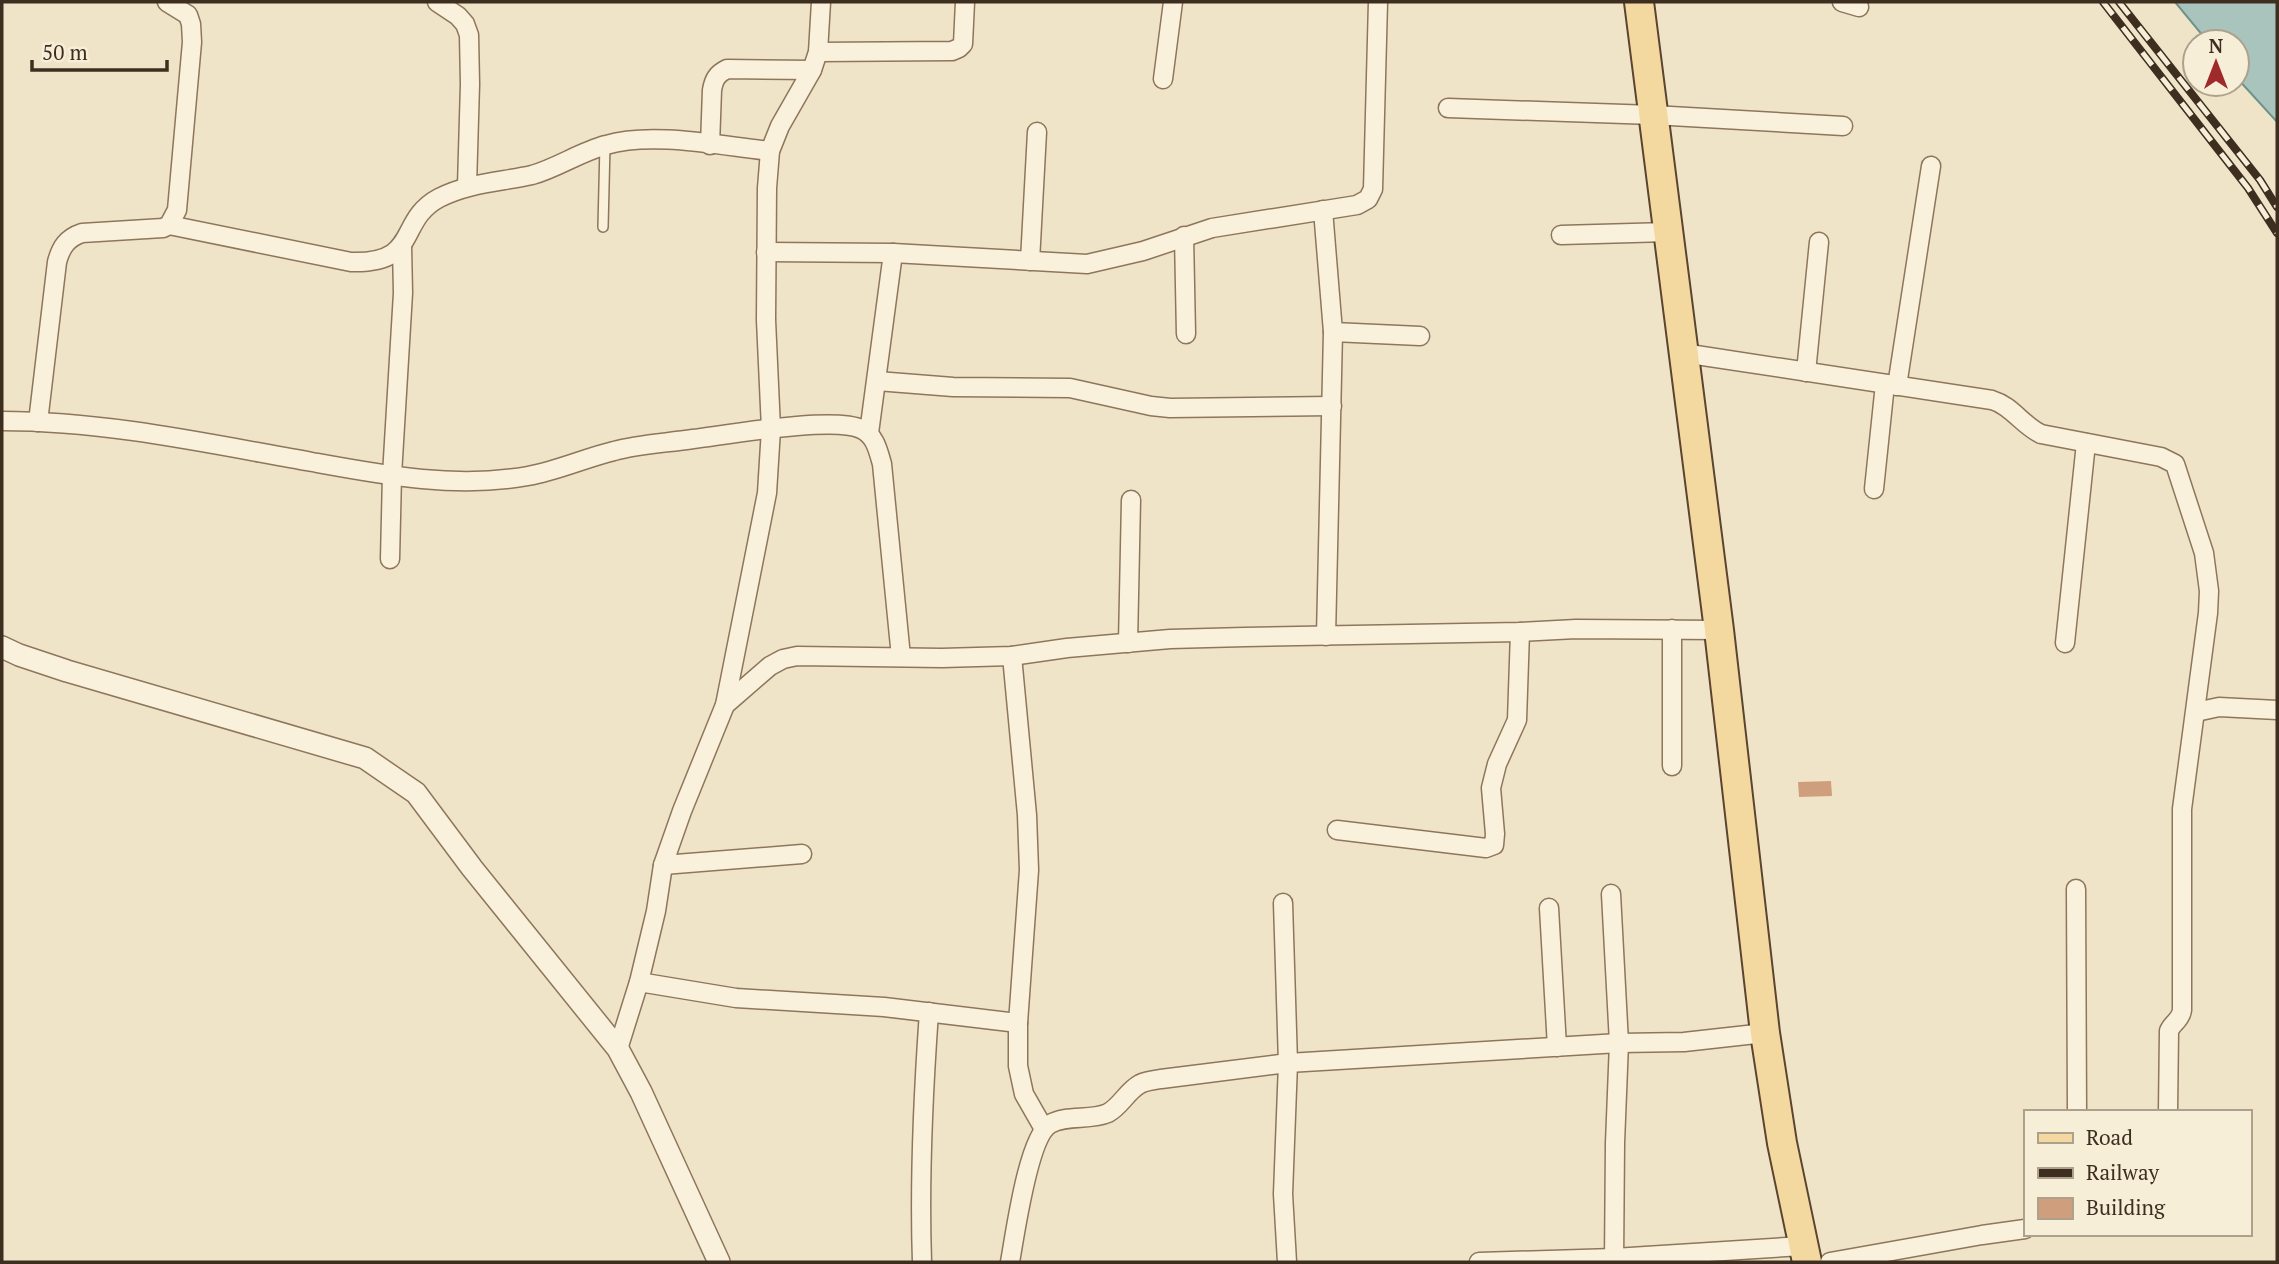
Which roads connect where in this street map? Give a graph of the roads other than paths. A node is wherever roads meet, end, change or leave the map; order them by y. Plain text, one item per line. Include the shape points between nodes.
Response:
1 (167, 2) edge
2 (437, 2) edge
3 (821, 2) edge
4 (965, 2) edge
5 (1173, 2) edge
6 (1378, 2) edge
7 (1639, 2) edge
8 (818, 52) junction
9 (811, 70) junction
10 (1163, 79) dead end
11 (1448, 108) dead end
12 (1653, 115) junction
13 (1843, 126) dead end
14 (1037, 132) dead end
15 (605, 145) junction
16 (710, 145) junction
17 (770, 151) junction
18 (1931, 166) dead end
19 (467, 186) junction
20 (1323, 210) junction
21 (169, 225) junction
22 (603, 227) dead end
23 (1668, 232) junction
24 (1561, 235) dead end
25 (1184, 236) junction
26 (1819, 242) dead end
27 (402, 246) junction
28 (766, 252) junction
29 (893, 253) junction
30 (1030, 261) junction
31 (1333, 331) junction
32 (1186, 334) dead end
33 (1420, 336) dead end
34 (1683, 353) junction
35 (1806, 372) junction
36 (877, 381) junction
37 (1891, 385) junction
38 (1332, 406) junction
39 (2, 421) edge
40 (38, 422) junction
41 (771, 429) junction
42 (869, 433) junction
43 (2086, 443) junction
44 (392, 475) junction
45 (1874, 489) dead end
46 (1131, 500) dead end
47 (390, 559) dead end
48 (1672, 629) junction
49 (1719, 630) junction
50 (1520, 632) junction
51 (1326, 636) junction
52 (1128, 643) junction
53 (2065, 643) dead end
54 (2, 647) edge
55 (1012, 656) junction
56 (901, 657) junction
57 (725, 705) junction
58 (2277, 710) edge
59 (2196, 712) junction
60 (1672, 766) dead end
61 (1337, 830) dead end
62 (802, 853) dead end
63 (663, 864) junction
64 (2076, 889) dead end
65 (1611, 894) dead end
66 (1283, 903) dead end
67 (1549, 908) dead end
68 (639, 982) junction
69 (929, 1012) junction
70 (1018, 1023) junction
71 (1765, 1033) junction
72 (1619, 1043) junction
73 (1557, 1047) junction
74 (618, 1049) junction
75 (1288, 1063) junction
76 (2077, 1110) edge
77 (2168, 1110) edge
78 (1044, 1129) junction
79 (2024, 1229) edge
80 (1805, 1254) edge
81 (1614, 1260) edge
82 (719, 1262) edge
83 (922, 1262) edge
84 (1010, 1262) edge
85 (1287, 1262) edge
86 (1479, 1262) edge
87 (1830, 1262) edge

1 - 21 street via 188,15 192,43 177,210
2 - 19 street via 458,16 468,35
3 - 8 street
4 - 8 street via 963,44 952,51
5 - 10 street
6 - 20 street via 1373,189 1368,199 1357,205
7 - 12 main road
8 - 9 street
9 - 16 street via 720,72 713,82
9 - 17 street
11 - 12 street
12 - 13 street
12 - 23 main road
14 - 30 street
15 - 16 street via 648,140
15 - 19 street via 537,173
15 - 22 lane
16 - 17 street
17 - 28 street
18 - 37 street
19 - 27 street via 425,208
20 - 25 street
20 - 31 street
21 - 27 street via 351,262 383,260
21 - 40 street via 82,233 64,245 57,262
23 - 24 street
23 - 34 main road
25 - 30 street via 1087,264
25 - 32 street
26 - 35 street
27 - 44 street via 402,343
28 - 29 street
28 - 41 street
29 - 30 street
29 - 36 street
31 - 33 street
31 - 38 street
34 - 35 street
34 - 49 main road
35 - 37 street
36 - 38 street via 1070,388 1151,407
36 - 42 street
37 - 43 street via 1992,400 2009,407 2035,431
37 - 45 street
38 - 51 street
39 - 40 street
40 - 44 street via 158,435
41 - 42 street via 841,424
41 - 44 street via 616,450 500,481
41 - 57 street via 767,493
42 - 56 street via 882,464
43 - 53 street
43 - 59 street via 2161,457 2175,464 2180,474 2204,553 2209,591
44 - 47 street
46 - 52 street
48 - 49 street
48 - 50 street
48 - 60 street
49 - 71 main road
50 - 51 street
50 - 61 street via 1517,720 1491,788 1494,845 1486,848
51 - 52 street
52 - 55 street
54 - 74 street via 66,671 365,758 392,775 416,793
55 - 56 street
55 - 70 street via 1029,870
56 - 57 street via 783,659 752,679
57 - 63 street
58 - 59 street via 2219,707
59 - 77 street via 2182,809 2182,1010 2169,1031
62 - 63 street
63 - 68 street
64 - 76 street
65 - 72 street
66 - 75 street
67 - 73 street
68 - 69 street via 748,999
68 - 74 street
69 - 70 street
69 - 83 street via 921,1143
70 - 78 street via 1020,1083
71 - 72 street
71 - 80 main road
72 - 73 street
72 - 81 street
73 - 75 street
74 - 82 street
75 - 78 street via 1141,1083 1105,1114 1052,1122
75 - 85 street via 1283,1194
78 - 84 street via 1027,1175
79 - 87 street
80 - 81 street
81 - 86 street

